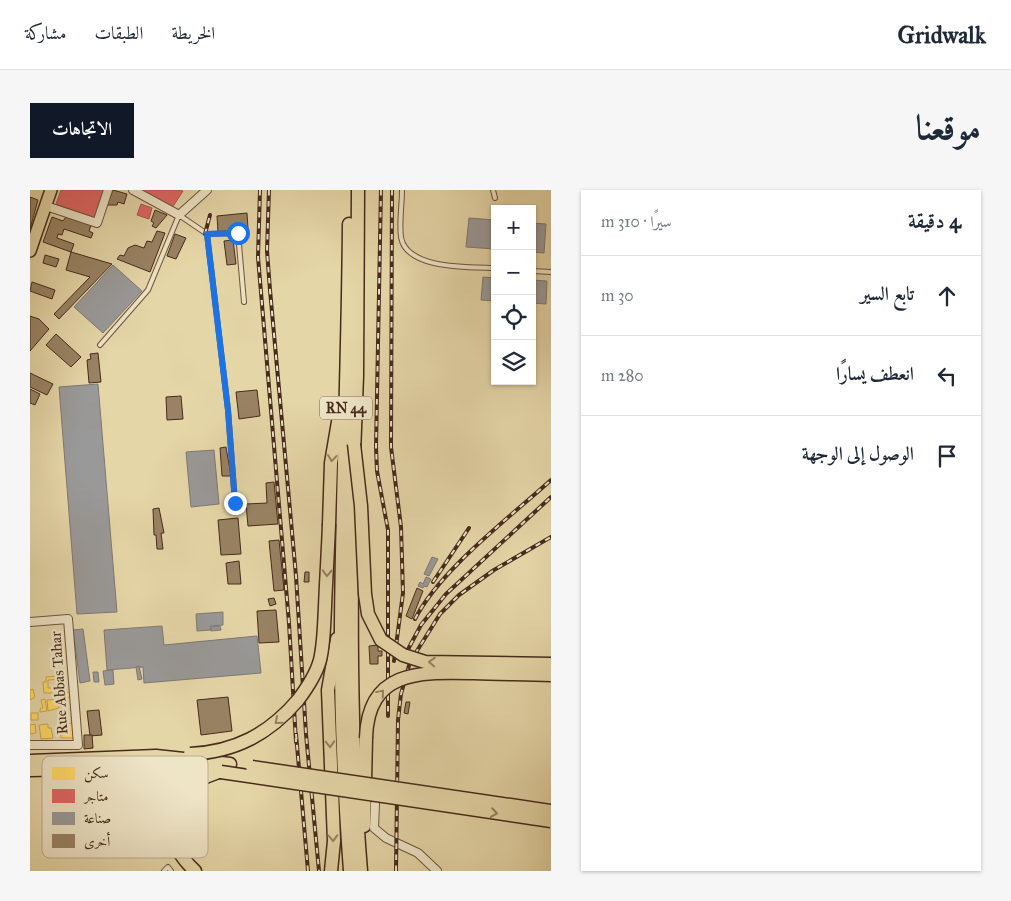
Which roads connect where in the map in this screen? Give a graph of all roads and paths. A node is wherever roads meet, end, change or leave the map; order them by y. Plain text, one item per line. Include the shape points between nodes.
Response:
1 (51, 190) edge
2 (108, 190) edge
3 (133, 190) edge
4 (207, 190) edge
5 (349, 190) edge
6 (358, 190) edge
7 (402, 190) edge
8 (494, 190) edge
9 (495, 198) dead end
10 (46, 206) junction
11 (179, 215) junction
12 (207, 234) junction
13 (30, 251) edge
14 (491, 268) edge
15 (536, 271) edge
16 (551, 272) edge
17 (244, 302) dead end
18 (100, 345) dead end
19 (348, 376) junction
20 (354, 444) junction
21 (235, 503) dead end
22 (30, 622) edge
23 (340, 627) junction
24 (551, 664) edge
25 (551, 675) edge
26 (30, 745) edge
27 (203, 756) edge
28 (208, 764) edge
29 (208, 768) edge
30 (221, 772) junction
31 (208, 777) edge
32 (360, 805) junction
33 (551, 811) edge
34 (551, 821) edge
35 (181, 858) edge
36 (164, 871) edge
37 (171, 871) edge
38 (195, 871) edge
39 (331, 871) edge
40 (350, 871) edge
41 (361, 871) edge
42 (437, 871) edge

1 - 10 main road
2 - 10 street via 97,223
3 - 11 street
4 - 11 street
5 - 19 highway, RN 44
6 - 20 highway
7 - 14 lane via 401,238 409,249 426,261 440,265
8 - 9 lane
10 - 13 main road
11 - 12 lane
11 - 18 lane via 148,290
12 - 17 lane via 238,233
12 - 21 lane via 228,410
15 - 16 lane
19 - 23 highway, RN 44
19 -> 27 highway, bridge via 331,463 320,660 308,688 280,719 246,742
24 -> 20 highway, bridge via 425,662 403,655 381,640 368,614 364,594 361,506
20 - 32 highway via 350,629
22 - 26 street, Rue Abbas Tahar via 68,619 78,745
23 - 32 highway
23 -> 39 highway via 328,690 334,860
32 -> 25 highway, bridge via 366,723 373,704 386,687 404,677 429,672
28 - 33 highway, bridge
29 - 30 highway
30 - 31 highway
30 -> 34 highway, bridge
32 - 40 highway
32 - 41 highway
32 - 42 street via 374,828 386,838 418,854
35 - 38 highway
36 - 37 lane via 168,868

